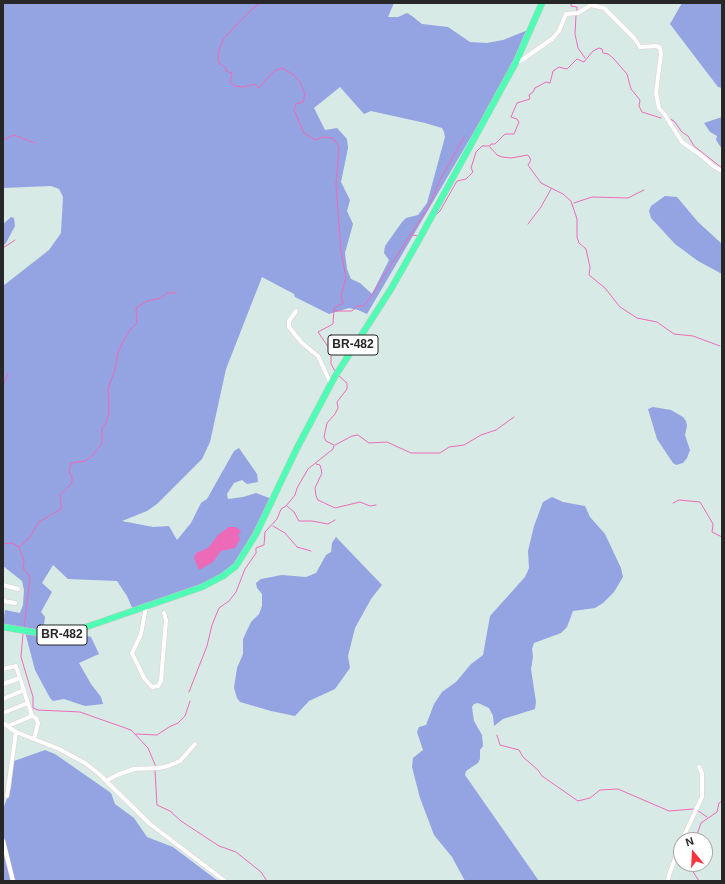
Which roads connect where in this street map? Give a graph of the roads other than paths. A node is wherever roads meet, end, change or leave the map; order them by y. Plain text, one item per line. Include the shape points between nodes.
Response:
1 (542, 3) edge
2 (516, 62) junction
3 (722, 171) edge
4 (296, 311) dead end
5 (331, 384) junction
6 (3, 585) edge
7 (18, 589) dead end
8 (3, 601) edge
9 (15, 603) dead end
10 (146, 607) junction
11 (164, 613) dead end
12 (3, 627) edge
13 (3, 669) edge
14 (20, 678) junction
15 (3, 684) edge
16 (24, 690) junction
17 (3, 699) edge
18 (28, 703) junction
19 (3, 713) edge
20 (32, 716) junction
21 (3, 723) edge
22 (8, 726) junction
23 (16, 732) junction
24 (34, 739) junction
25 (196, 744) dead end
26 (698, 767) dead end
27 (106, 782) junction
28 (3, 789) edge
29 (8, 790) junction
30 (7, 796) dead end
31 (686, 832) edge
32 (3, 841) edge
33 (673, 865) edge
34 (13, 881) edge
35 (224, 881) edge
36 (668, 881) edge

1 - 2 highway, BR-482
2 - 3 street via 547,43 558,31 565,15 576,13 588,6 599,6 609,12 640,48 659,46 661,54 656,93 659,108 682,142
2 - 5 highway, BR-482 via 391,289 348,353
4 - 5 street via 289,321 289,327 302,343 318,356
5 - 10 highway, BR-482 via 254,539 236,566 210,584
6 - 7 street
8 - 9 street
10 - 11 street via 141,634 132,653 144,678 152,687 158,686 161,681 166,620
10 - 12 highway, BR-482 via 60,635
13 - 14 street via 15,665
14 - 15 street
14 - 16 street
16 - 17 street
16 - 18 street
18 - 19 street
18 - 20 street
20 - 22 street
20 - 24 street via 38,720
21 - 22 street
22 - 23 street
23 - 24 street
23 - 29 street
24 - 27 street via 72,755
25 - 27 street via 180,761 159,768 129,770
26 - 31 street via 702,773 702,797
27 - 35 street via 150,824
28 - 29 street
29 - 30 street
32 - 34 street
33 - 36 street

